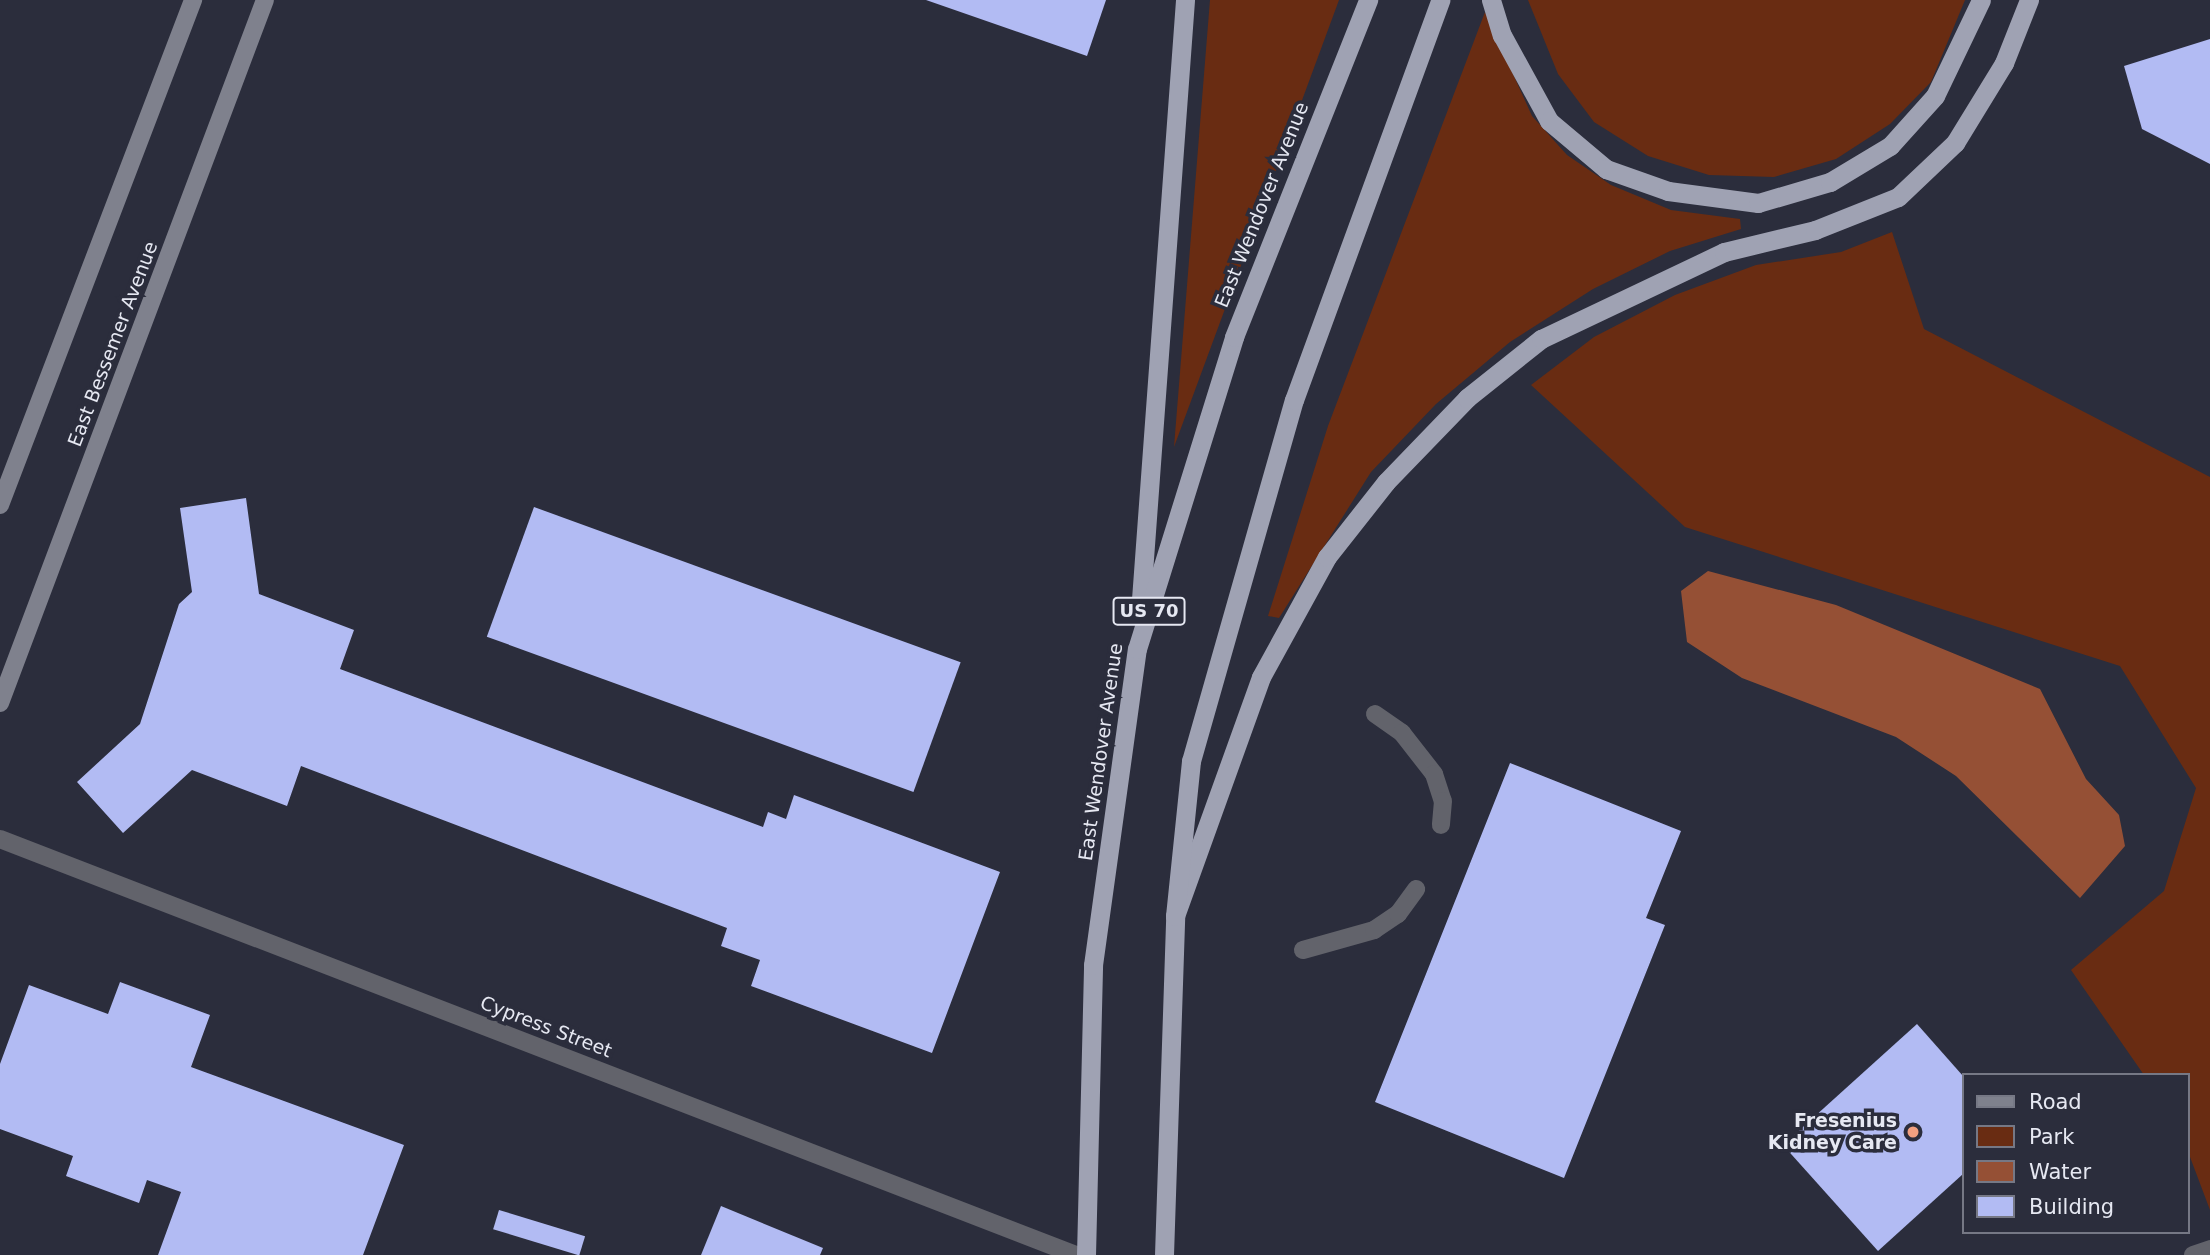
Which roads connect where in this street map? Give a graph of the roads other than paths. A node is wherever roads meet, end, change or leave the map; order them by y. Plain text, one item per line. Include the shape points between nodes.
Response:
1 (193, 0) edge
2 (265, 0) edge
3 (1185, 0) edge
4 (1368, 0) edge
5 (1440, 0) edge
6 (1491, 0) edge
7 (1981, 0) edge
8 (2029, 0) edge
9 (0, 505) edge
10 (1137, 649) junction
11 (0, 703) edge
12 (1375, 714) dead end
13 (1441, 825) dead end
14 (0, 839) edge
15 (1416, 889) dead end
16 (1175, 916) junction
17 (1303, 950) dead end
18 (2210, 1249) edge
19 (1076, 1255) edge
20 (1086, 1255) edge
21 (1164, 1255) edge
22 (2193, 1255) edge

1 - 9 main road
2 - 11 main road, East Bessemer Avenue
3 - 10 highway
4 - 10 highway, East Wendover Avenue / US 70 via 1234,337
5 - 16 highway via 1294,400 1191,761
6 - 7 highway via 1502,35 1549,121 1606,169 1668,191 1758,203 1830,182 1890,146 1935,96
8 - 16 highway via 2004,63 1955,144 1898,197 1815,230 1724,253 1541,339 1467,398 1386,482 1327,557 1261,677
10 - 20 highway, East Wendover Avenue / US 70 via 1093,965
12 - 13 street via 1402,733 1434,774 1443,801
14 - 19 street, Cypress Street
15 - 17 street via 1398,914 1374,930
16 - 21 highway
18 - 22 street

